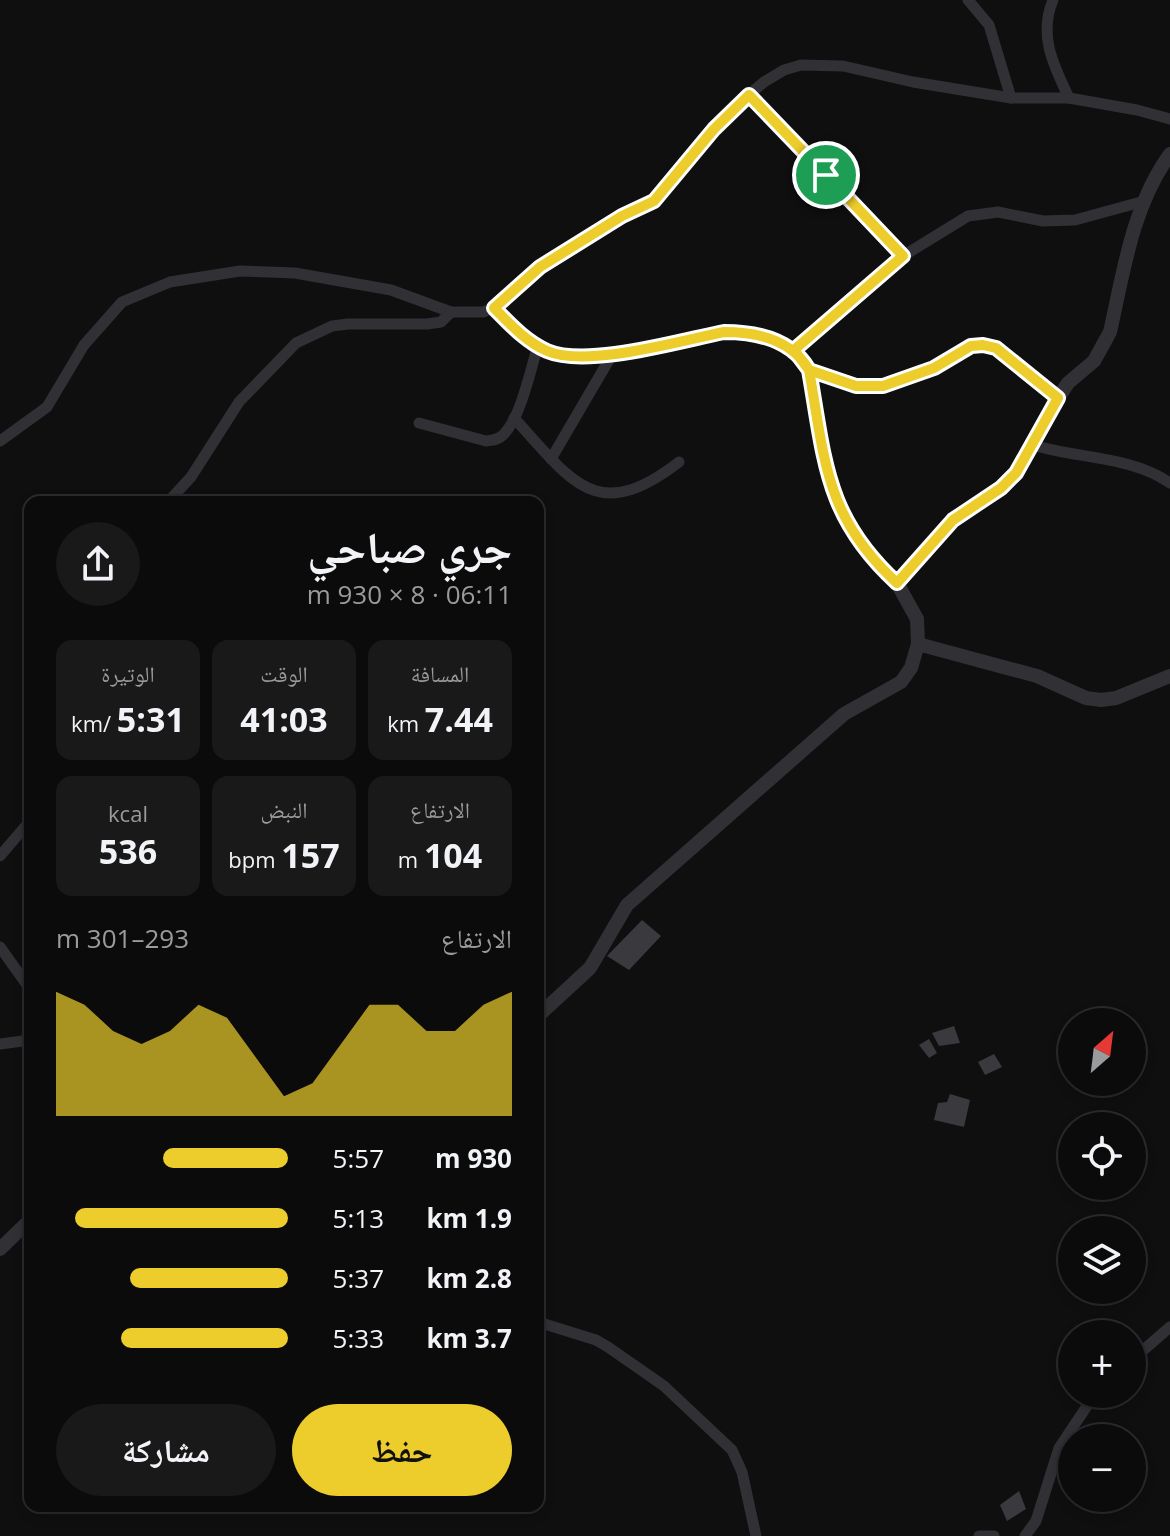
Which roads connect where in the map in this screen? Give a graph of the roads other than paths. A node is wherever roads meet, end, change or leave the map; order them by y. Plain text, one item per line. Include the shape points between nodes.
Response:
1 (968, 0) edge
2 (1053, 0) edge
3 (749, 95) junction
4 (1011, 98) junction
5 (1069, 98) junction
6 (1170, 119) edge
7 (1170, 154) edge
8 (1141, 202) junction
9 (903, 256) junction
10 (494, 308) junction
11 (451, 312) junction
12 (538, 346) junction
13 (794, 350) junction
14 (613, 353) junction
15 (809, 370) junction
16 (1058, 398) junction
17 (514, 418) junction
18 (419, 423) dead end
19 (0, 441) edge
20 (1033, 445) junction
21 (551, 459) junction
22 (679, 462) dead end
23 (1170, 483) edge
24 (174, 496) edge
25 (897, 583) junction
26 (918, 644) junction
27 (1170, 676) edge
28 (24, 828) edge
29 (0, 856) edge
30 (0, 947) edge
31 (24, 981) edge
32 (544, 1010) edge
33 (24, 1041) edge
34 (0, 1044) edge
35 (24, 1226) edge
36 (0, 1249) edge
37 (544, 1324) edge
38 (1170, 1327) edge
39 (1146, 1348) edge
40 (1086, 1408) edge
41 (756, 1536) edge
42 (979, 1536) edge
43 (994, 1536) edge
44 (1025, 1536) edge

1 - 4 street via 989,25
2 - 5 street via 1045,29 1050,58
3 - 4 street via 784,70 820,65
3 - 9 street
3 - 10 street via 654,201 540,267
4 - 5 street
5 - 6 street
7 - 8 street
8 - 9 street via 1075,220 1043,221 998,212 968,216
8 - 16 street via 1103,348
9 - 13 street
10 - 11 street
10 - 12 street
11 - 19 street via 391,290 295,273 240,271 170,282 122,302 84,345 47,407
11 - 24 street via 441,322 427,324 332,326 296,343 239,402
12 - 14 street via 573,357
12 - 17 street
13 - 14 street via 760,336 724,332
13 - 15 street
14 - 21 street
15 - 16 street via 856,386 883,386 983,345 996,348
15 - 25 street via 836,503 876,564
16 - 20 street
17 - 18 street via 505,434 486,441
17 - 21 street
20 - 23 street via 1141,466
20 - 25 street via 1016,473 953,520
21 - 22 street via 586,490 601,493 627,492 654,482
25 - 26 street via 917,619
26 - 27 street via 1037,676 1101,700
26 - 32 street via 901,682 844,714 627,905 590,968
28 - 29 street
30 - 31 street
33 - 34 street
35 - 36 street
37 - 41 street via 608,1347 664,1386 732,1450
38 - 39 street
40 - 44 street via 1059,1448 1036,1521
42 - 43 street

